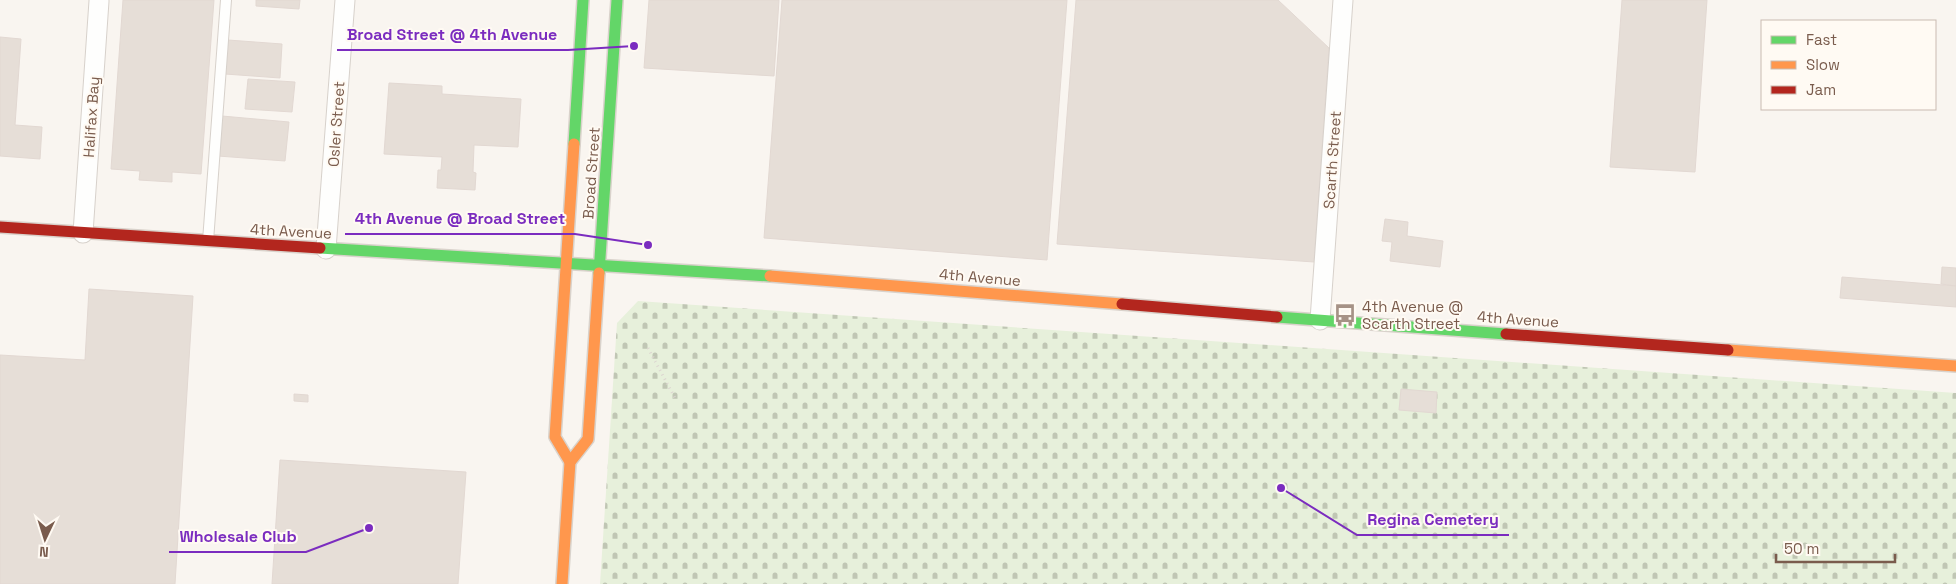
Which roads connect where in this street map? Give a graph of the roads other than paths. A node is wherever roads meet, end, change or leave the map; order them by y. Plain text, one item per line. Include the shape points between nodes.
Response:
1 (226, 0) edge
2 (345, 0) edge
3 (583, 0) edge
4 (617, 0) edge
5 (1343, 0) edge
6 (99, 1) edge
7 (0, 227) edge
8 (83, 233) junction
9 (208, 242) junction
10 (326, 248) junction
11 (566, 263) junction
12 (600, 265) junction
13 (1320, 320) junction
14 (1956, 366) edge
15 (570, 462) junction
16 (562, 584) edge

1 - 9 lane
2 - 10 street, Osler Street
3 - 11 main road, Broad Street
4 - 12 main road, Broad Street
5 - 13 street, Scarth Street
6 - 8 street, Halifax Bay
7 - 8 main road, 4th Avenue
8 - 9 main road, 4th Avenue
9 - 10 main road, 4th Avenue
10 - 11 main road, 4th Avenue
11 - 12 main road, 4th Avenue
11 - 15 main road, Broad Street via 555,437
12 - 13 main road, 4th Avenue via 856,282
12 - 15 main road, Broad Street via 588,439
13 - 14 main road, 4th Avenue
15 - 16 main road

